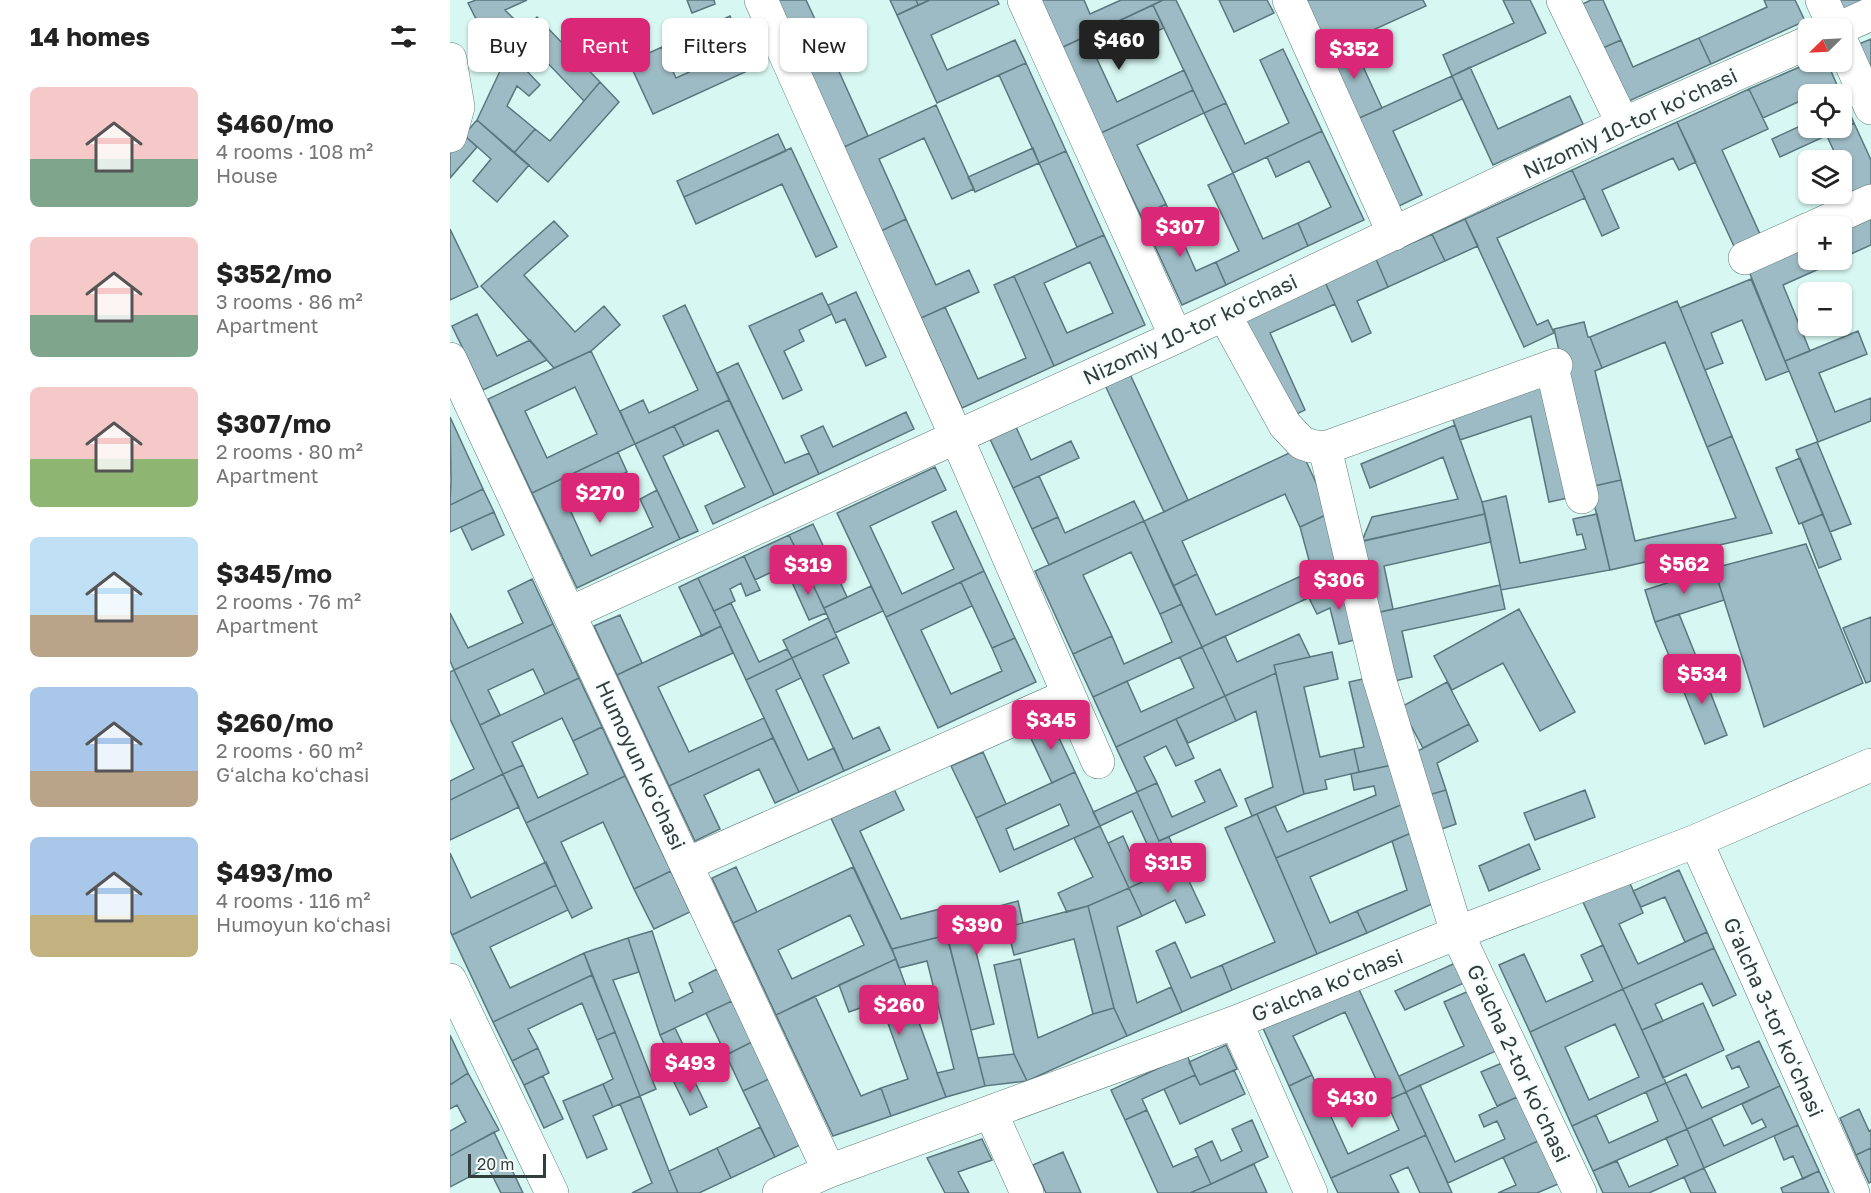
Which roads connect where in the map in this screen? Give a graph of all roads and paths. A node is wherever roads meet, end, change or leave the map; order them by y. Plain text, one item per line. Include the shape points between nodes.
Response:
1 (761, 0) edge
2 (1024, 0) edge
3 (1289, 0) edge
4 (1563, 0) edge
5 (1822, 0) edge
6 (1871, 14) edge
7 (1830, 18) edge
8 (1852, 23) edge
9 (1798, 47) edge
10 (450, 58) edge
11 (1852, 65) edge
12 (1871, 108) edge
13 (1623, 124) junction
14 (450, 136) edge
15 (1871, 201) edge
16 (1837, 216) edge
17 (1394, 234) junction
18 (1798, 235) edge
19 (1745, 258) dead end
20 (1224, 314) junction
21 (1176, 337) junction
22 (450, 359) edge
23 (956, 436) junction
24 (1325, 447) junction
25 (1582, 497) dead end
26 (570, 613) junction
27 (1069, 695) junction
28 (1098, 762) dead end
29 (1871, 765) edge
30 (1696, 841) junction
31 (687, 864) junction
32 (1457, 933) junction
33 (450, 980) edge
34 (1236, 1022) junction
35 (991, 1113) junction
36 (829, 1171) junction
37 (552, 1193) edge
38 (778, 1193) edge
39 (1027, 1193) edge
40 (1311, 1193) edge
41 (1580, 1193) edge
42 (1853, 1193) edge

1 - 23 street
2 - 21 street
3 - 17 street
4 - 13 street
5 - 7 street
6 - 8 street
9 - 13 street, Nizomiy 10-tor koʻchasi
10 - 14 street via 458,107
11 - 12 street
13 - 17 street, Nizomiy 10-tor koʻchasi
15 - 16 street
17 - 20 street, Nizomiy 10-tor koʻchasi
18 - 19 street
20 - 21 street, Nizomiy 10-tor koʻchasi
20 - 24 street via 1285,425 1302,443
21 - 23 street, Nizomiy 10-tor koʻchasi
22 - 26 street, Humoyun koʻchasi
23 - 26 street, Nizomiy 10-tor koʻchasi
23 - 27 street
24 - 25 street via 1554,366
24 - 32 street, Gʻalcha 2-tor koʻchasi via 1379,678
26 - 31 street, Humoyun koʻchasi
27 - 28 street
27 - 31 street
29 - 30 street, Gʻalcha koʻchasi
30 - 32 street, Gʻalcha koʻchasi
30 - 42 street, Gʻalcha 3-tor koʻchasi
31 - 36 street, Humoyun koʻchasi
32 - 34 street, Gʻalcha koʻchasi
32 - 41 street, Gʻalcha 2-tor koʻchasi
33 - 37 street
34 - 35 street, Gʻalcha koʻchasi
34 - 40 street
35 - 36 street, Gʻalcha koʻchasi
35 - 39 street
36 - 38 street, Gʻalcha koʻchasi

